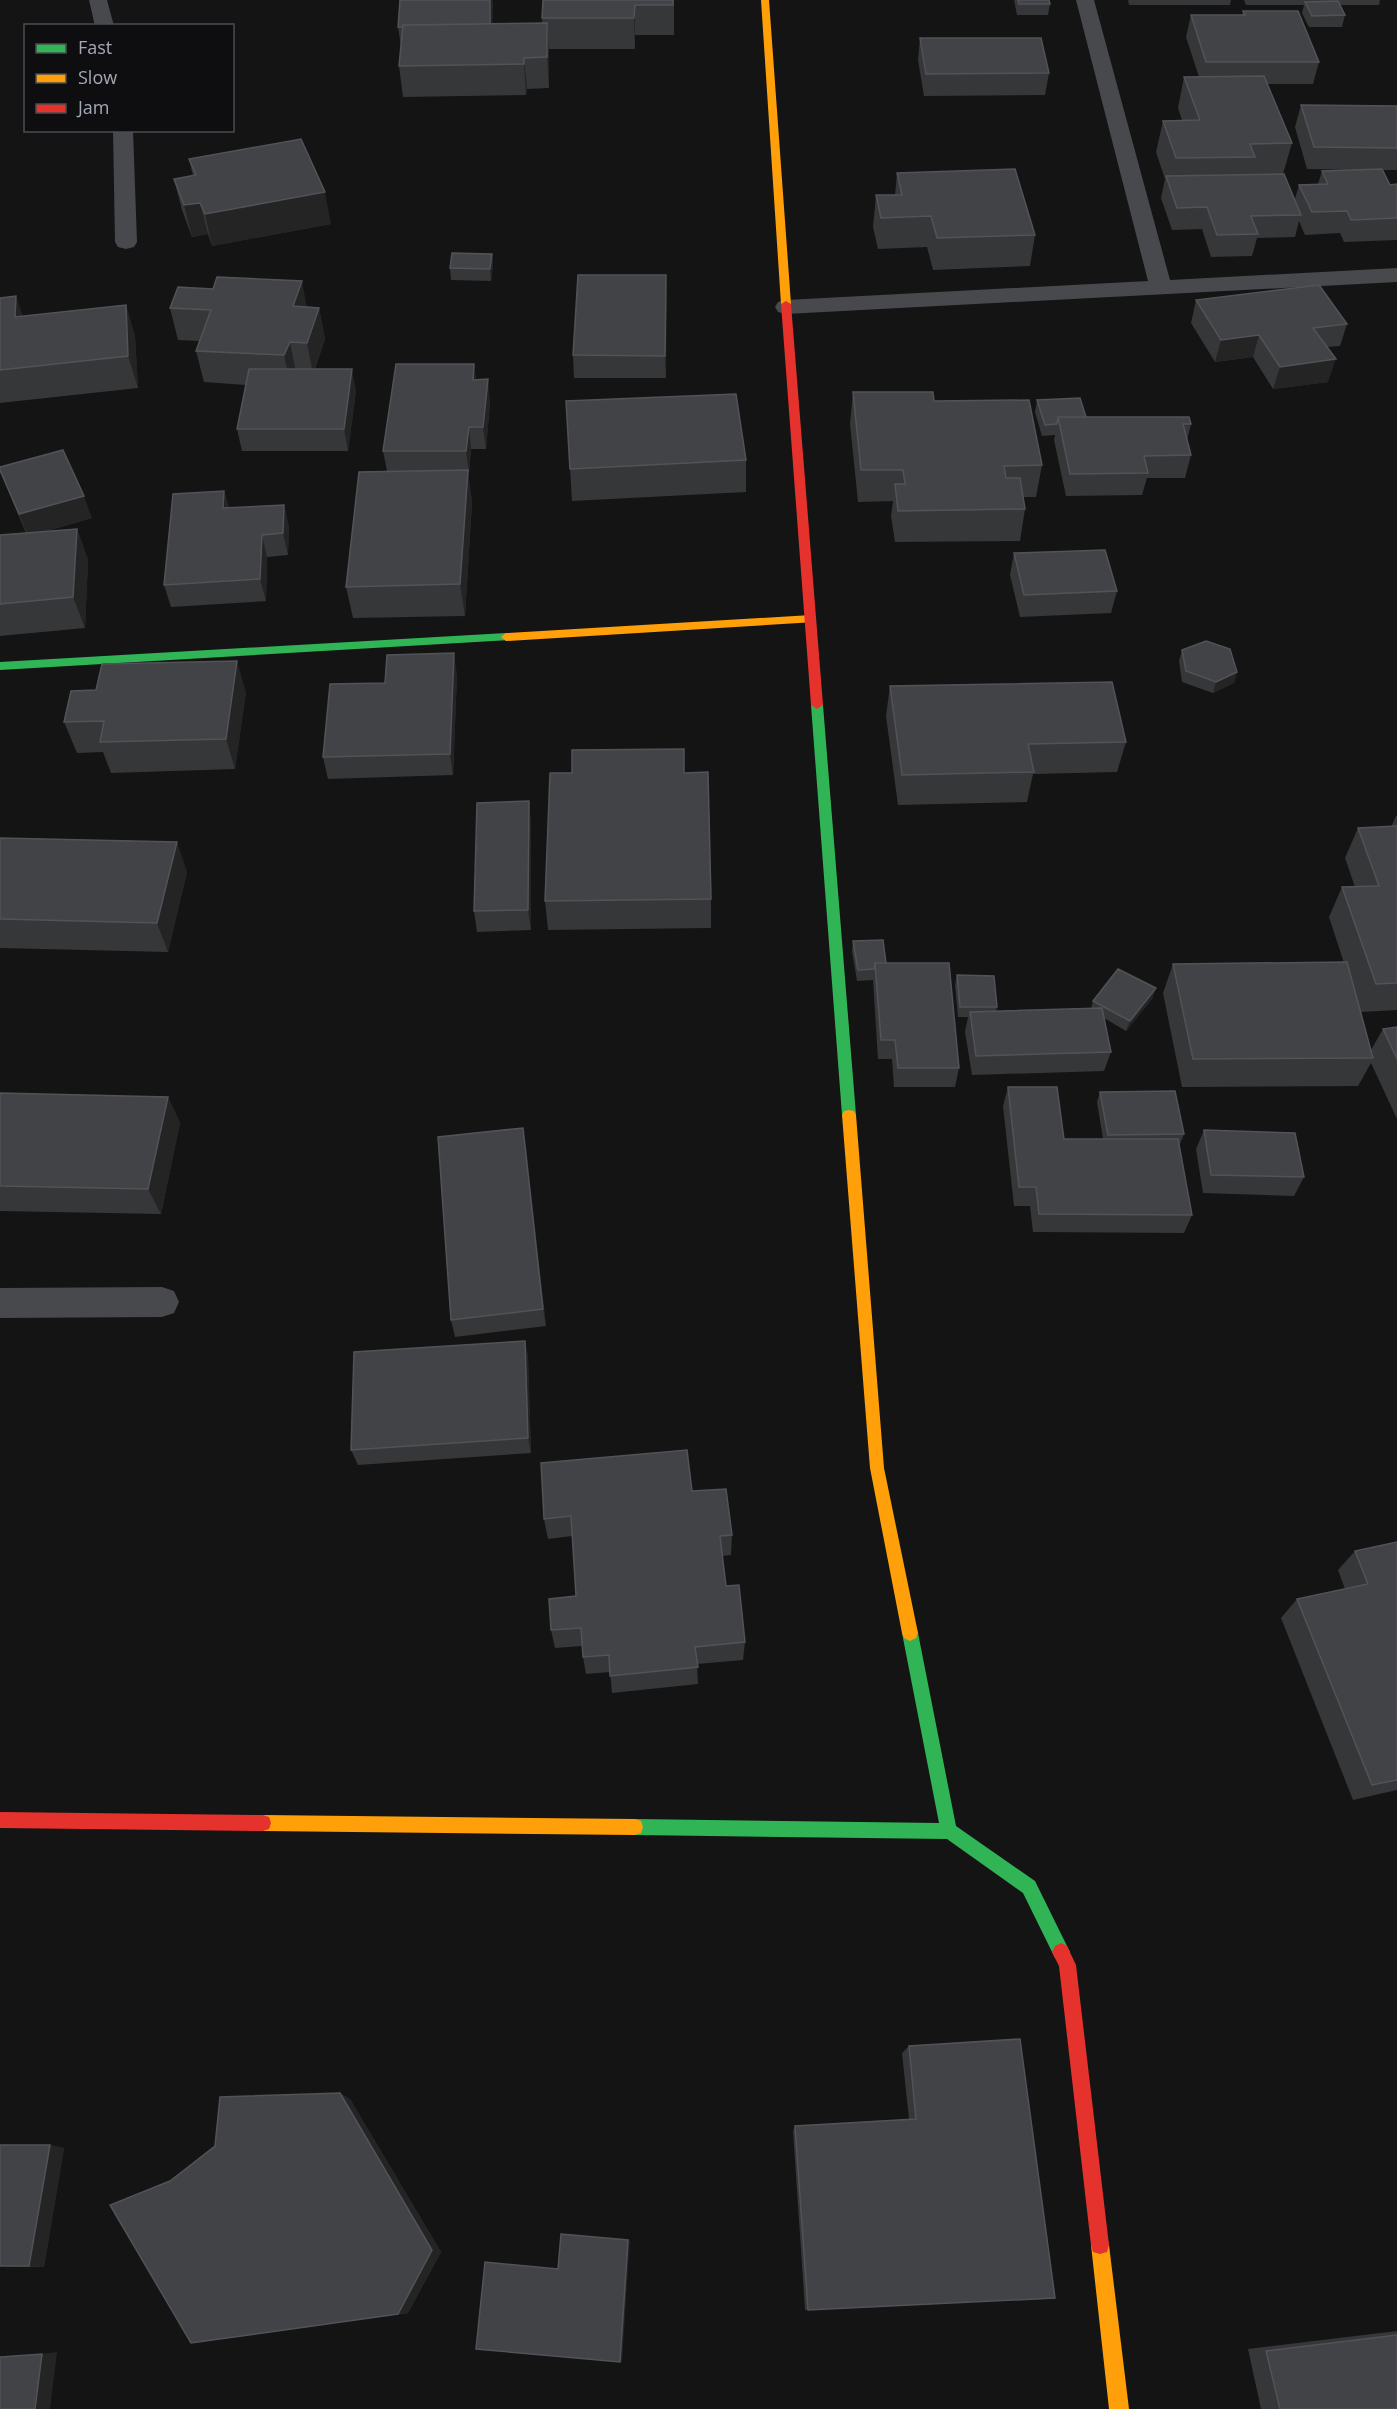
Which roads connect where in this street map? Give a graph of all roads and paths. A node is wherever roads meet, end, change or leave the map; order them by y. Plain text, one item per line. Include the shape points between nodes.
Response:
1 (98, 0) edge
2 (765, 0) edge
3 (1085, 0) edge
4 (104, 24) edge
5 (123, 132) edge
6 (126, 242) dead end
7 (1397, 275) edge
8 (1160, 286) junction
9 (786, 307) junction
10 (811, 619) junction
11 (0, 666) edge
12 (162, 1302) dead end
13 (0, 1303) edge
14 (0, 1821) edge
15 (949, 1831) junction
16 (1119, 2409) edge

1 - 4 street
2 - 9 street
3 - 8 street
5 - 6 street
7 - 8 street
8 - 9 street
9 - 10 street
10 - 11 street
10 - 15 street via 877,1468
12 - 13 street
14 - 15 street
15 - 16 street via 1029,1887 1067,1965

